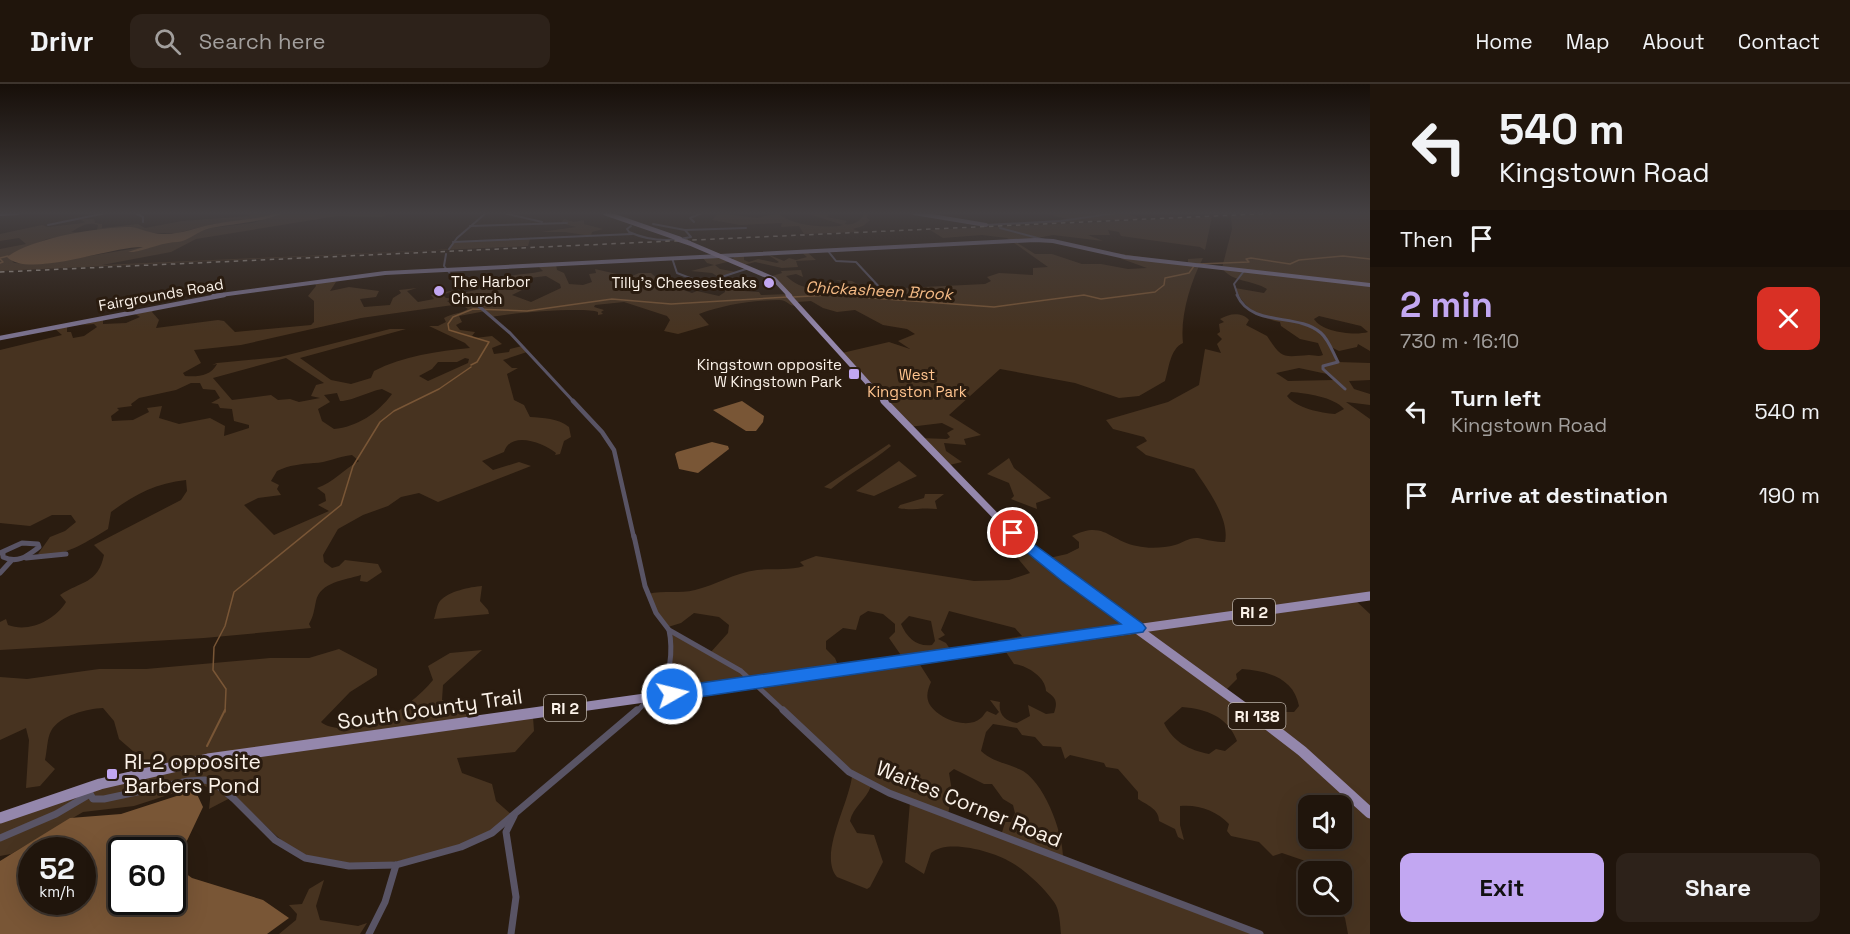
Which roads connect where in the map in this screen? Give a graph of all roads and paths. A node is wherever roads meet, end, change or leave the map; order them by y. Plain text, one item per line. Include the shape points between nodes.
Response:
1 (711, 253) edge
2 (792, 253) edge
3 (829, 253) edge
4 (1098, 253) edge
5 (446, 254) dead end
6 (719, 256) junction
7 (672, 258) junction
8 (749, 268) junction
9 (448, 270) junction
10 (1244, 271) junction
11 (1370, 285) edge
12 (882, 290) dead end
13 (0, 338) edge
14 (1345, 389) dead end
15 (2, 553) edge
16 (66, 554) dead end
17 (23, 559) junction
18 (11, 561) junction
19 (0, 573) edge
20 (1370, 596) edge
21 (1137, 628) junction
22 (669, 630) junction
23 (753, 682) junction
24 (652, 697) junction
25 (89, 791) junction
26 (515, 813) junction
27 (1370, 813) edge
28 (0, 818) edge
29 (0, 838) edge
30 (396, 865) junction
31 (369, 934) edge
32 (511, 934) edge
33 (1260, 934) edge

1 - 6 main road, RI 138, bridge
2 - 6 street, Fairgrounds Road
3 - 12 street via 836,261 856,262
4 - 10 street, Fairgrounds Road
5 - 9 street via 443,264
6 - 7 street, Fairgrounds Road
6 - 8 main road, RI 138
7 - 8 street via 677,273 702,283
7 - 9 street, Fairgrounds Road
8 - 21 main road, RI 138 via 774,279 906,425 1017,538
9 - 13 street, Fairgrounds Road via 375,274 207,297
9 - 22 street, Waites Corner Road via 601,431 614,450 645,586 654,610
10 - 11 street, Fairgrounds Road
10 - 14 street via 1234,284 1239,300 1264,318 1319,332 1338,362 1323,369
15 - 17 street via 22,543 38,544
15 - 18 street
16 - 17 street
17 - 18 street
18 - 19 street
20 - 21 main road, South County Trail / RI 2
21 - 23 main road, South County Trail / RI 2
21 - 27 main road, RI 138 via 1302,751
22 - 23 street, Waites Corner Road via 732,665
22 - 24 street via 672,646 665,687
23 - 24 main road, South County Trail / RI 2
23 - 33 street, Waites Corner Road via 858,778
24 - 25 main road, South County Trail / RI 2 via 208,759
24 - 26 street
25 - 28 main road, South County Trail / RI 2
25 - 29 street via 56,814
25 - 30 street via 93,800 104,799 205,780 234,799 275,840 305,858 350,866
26 - 30 street via 478,841
26 - 32 street via 506,832 516,914
30 - 31 street via 385,902

